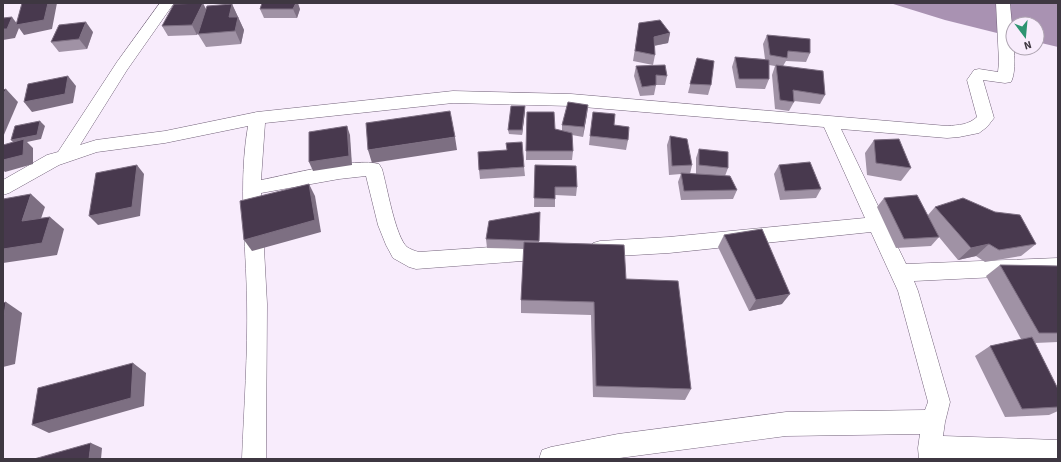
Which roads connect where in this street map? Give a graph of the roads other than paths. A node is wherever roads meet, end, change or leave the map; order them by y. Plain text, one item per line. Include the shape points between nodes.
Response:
1 (167, 3) edge
2 (1003, 3) edge
3 (257, 118) junction
4 (830, 121) junction
5 (64, 156) junction
6 (3, 188) edge
7 (253, 188) junction
8 (877, 224) junction
9 (1058, 266) edge
10 (900, 274) junction
11 (933, 422) junction
12 (1058, 452) edge
13 (930, 453) edge
14 (254, 459) edge
15 (551, 459) edge

1 - 5 street via 122,66
2 - 4 street via 1007,62 1005,78 979,74 974,80 986,118 979,126 967,131 947,132
3 - 4 street via 453,97 571,100
3 - 5 street via 165,137 96,146
3 - 7 street via 253,138
4 - 8 street
5 - 6 street
7 - 8 street via 340,172 374,170 391,235 400,251 416,261 669,245
7 - 14 street via 257,304
8 - 10 street
9 - 10 street
10 - 11 street via 908,291 939,402
11 - 13 street
11 - 15 street via 786,424 618,446
12 - 13 street

